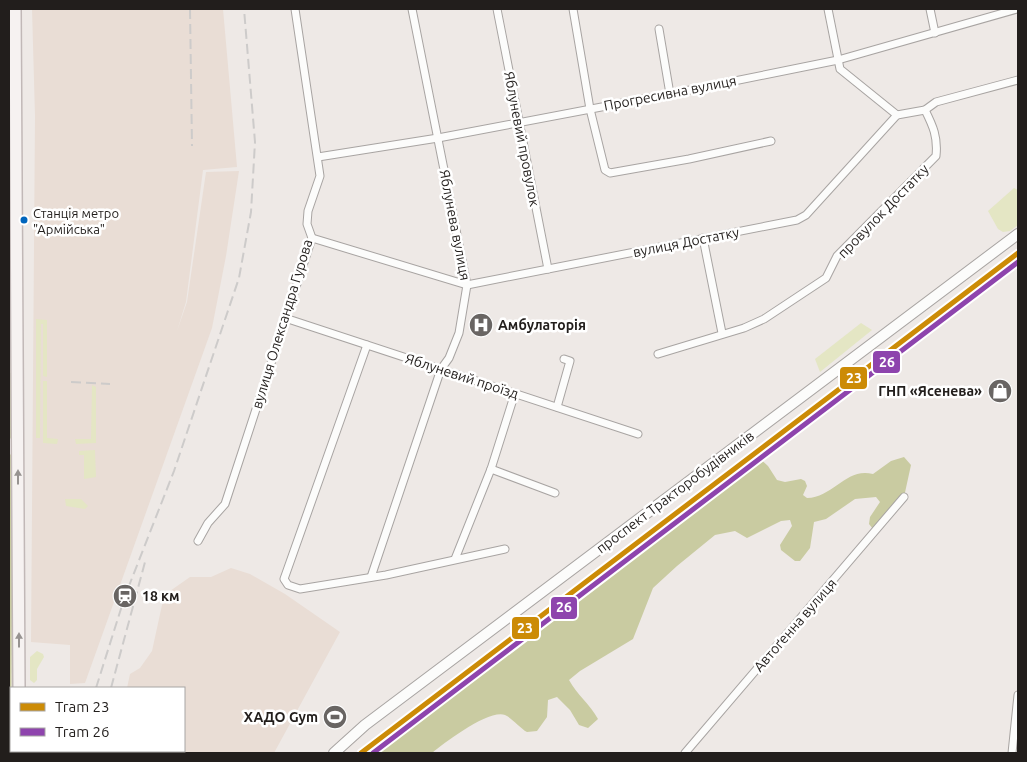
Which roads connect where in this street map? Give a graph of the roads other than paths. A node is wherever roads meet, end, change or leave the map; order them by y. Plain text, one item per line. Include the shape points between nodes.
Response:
1 (15, 9) edge
2 (295, 9) edge
3 (412, 9) edge
4 (497, 9) edge
5 (573, 9) edge
6 (828, 9) edge
7 (930, 9) edge
8 (1017, 9) edge
9 (659, 29) dead end
10 (935, 33) junction
11 (838, 60) junction
12 (1018, 80) edge
13 (670, 94) junction
14 (590, 109) junction
15 (925, 110) junction
16 (897, 115) junction
17 (519, 121) junction
18 (438, 138) junction
19 (771, 141) dead end
20 (318, 157) junction
21 (1018, 234) edge
22 (312, 238) junction
23 (703, 238) junction
24 (548, 269) junction
25 (467, 285) junction
26 (285, 318) junction
27 (722, 333) junction
28 (367, 345) junction
29 (658, 354) dead end
30 (564, 359) dead end
31 (441, 368) junction
32 (515, 393) junction
33 (557, 407) junction
34 (638, 434) dead end
35 (13, 446) edge
36 (491, 469) junction
37 (555, 494) dead end
38 (904, 497) dead end
39 (198, 541) dead end
40 (505, 549) dead end
41 (456, 559) junction
42 (371, 577) junction
43 (19, 687) edge
44 (1018, 695) edge
45 (334, 753) edge
46 (685, 753) edge
47 (1012, 753) edge

1 - 35 main road
2 - 20 street, вулиця Олександра Гурова
3 - 18 street, Яблунева вулиця
4 - 17 street, Яблуневий провулок
5 - 14 street
6 - 11 street
7 - 10 street
8 - 10 street, Прогресивна вулиця
9 - 13 street
10 - 11 street, Прогресивна вулиця
11 - 13 street, Прогресивна вулиця
11 - 16 street via 840,69
12 - 15 street via 936,102
13 - 14 street, Прогресивна вулиця
14 - 17 street, Прогресивна вулиця
14 - 19 street via 606,170 610,173
15 - 16 street
15 - 27 street, провулок Достатку via 938,140 936,156 925,170 837,256 826,278 764,319
16 - 23 street, вулиця Достатку via 806,215 797,220
17 - 18 street, Прогресивна вулиця
17 - 24 street, Яблуневий провулок
18 - 20 street, Прогресивна вулиця
18 - 25 street, Яблунева вулиця
20 - 22 street, вулиця Олександра Гурова via 320,176 307,224
21 - 45 main road, проспект Тракторобудівників via 365,725
22 - 25 street, вулиця Достатку
22 - 26 street, вулиця Олександра Гурова
23 - 24 street, вулиця Достатку
23 - 27 street
24 - 25 street, вулиця Достатку
25 - 31 street, Яблунева вулиця via 459,333 449,358
26 - 28 street, Яблуневий проїзд
26 - 39 street, вулиця Олександра Гурова via 225,504 208,523
27 - 29 street, провулок Достатку
28 - 31 street, Яблуневий проїзд
28 - 42 street via 284,579 288,585 300,589
30 - 33 street via 570,361
31 - 32 street, Яблуневий проїзд
31 - 42 street, Яблунева вулиця
32 - 33 street, Яблуневий проїзд
32 - 36 street
33 - 34 street, Яблуневий проїзд
43 -> 35 main road
36 - 37 street
36 - 41 street
38 - 46 street, Автоґенна вулиця
40 - 41 street
41 - 42 street
44 - 47 street

